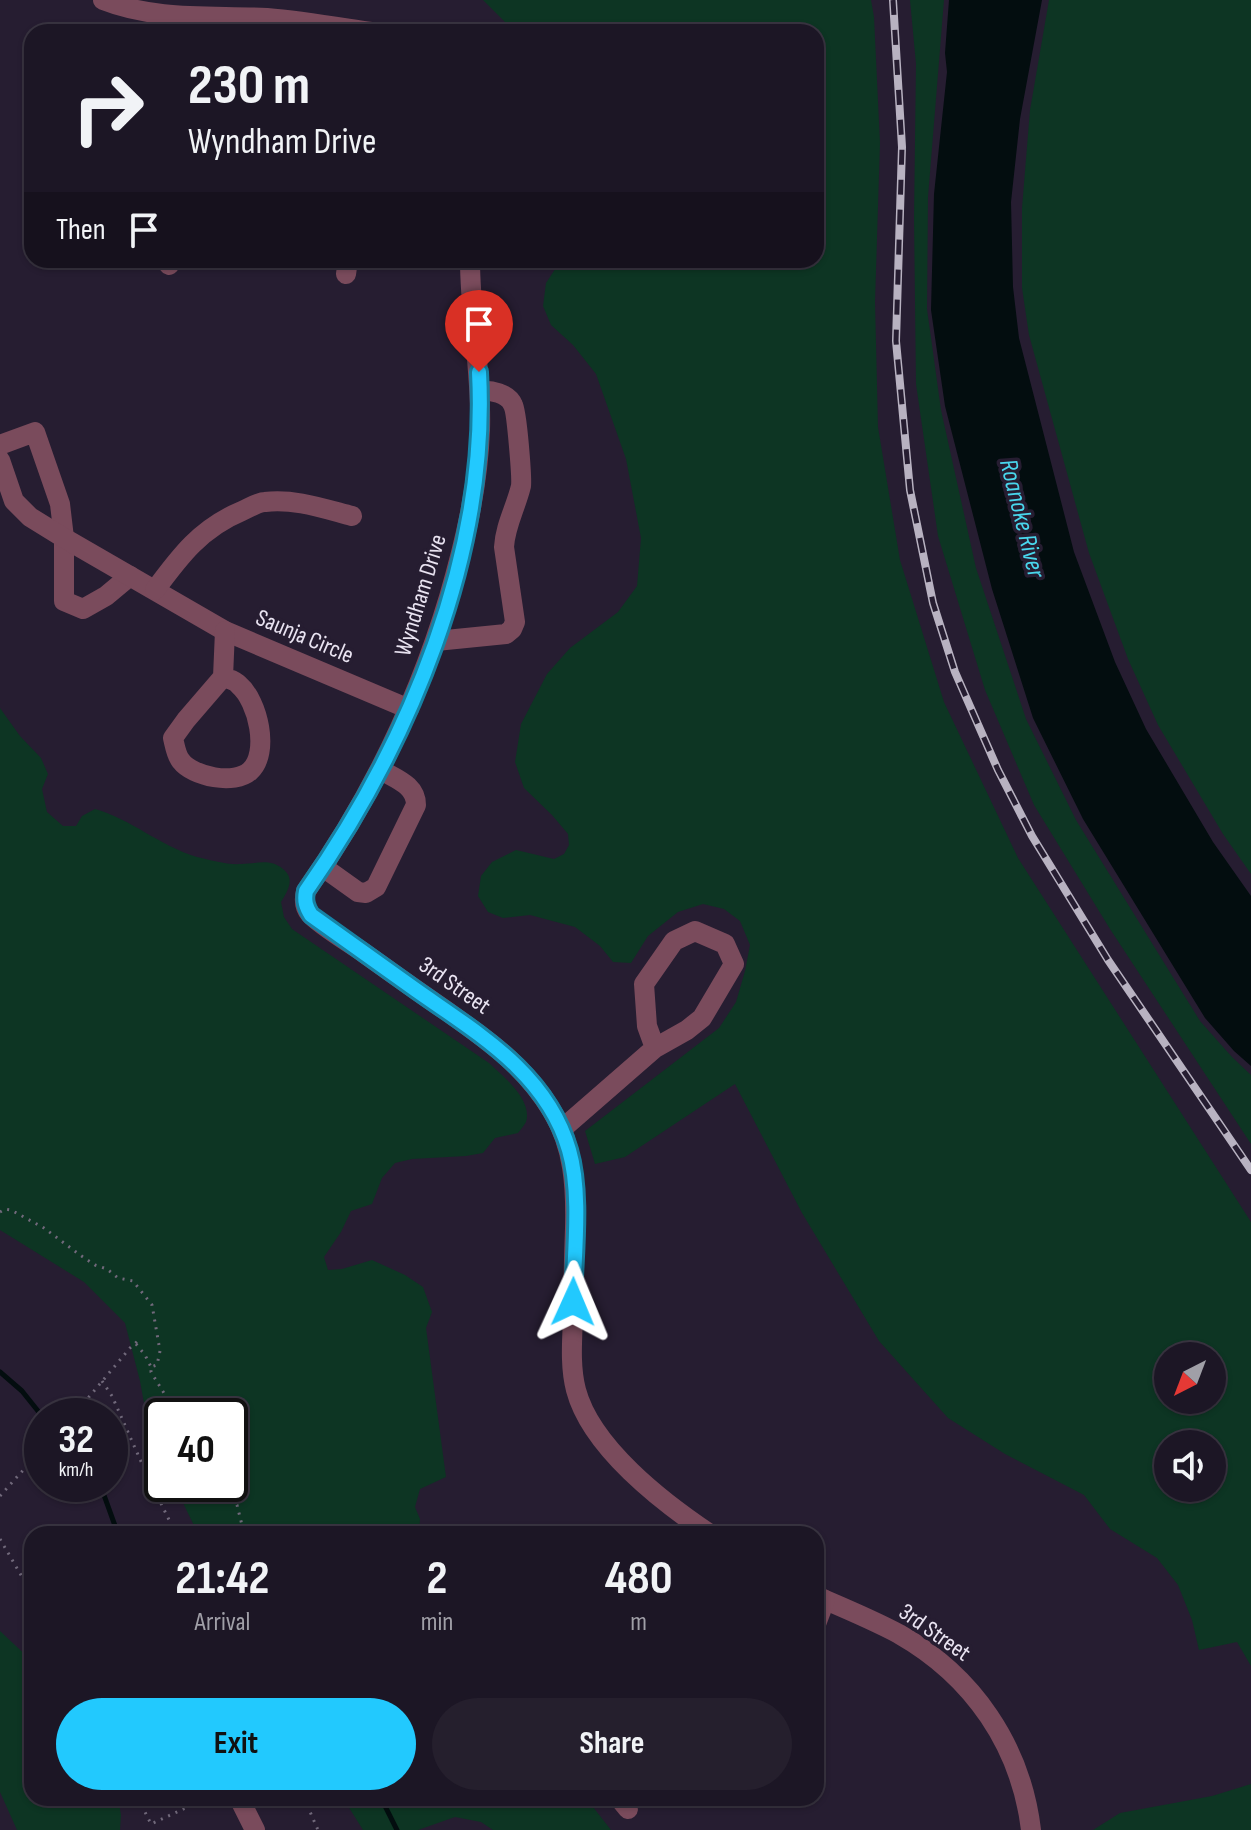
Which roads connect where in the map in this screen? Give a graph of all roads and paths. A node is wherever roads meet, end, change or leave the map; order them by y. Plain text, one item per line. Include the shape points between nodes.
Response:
1 (103, 0) edge
2 (192, 24) edge
3 (214, 24) edge
4 (316, 24) edge
5 (471, 268) edge
6 (480, 391) junction
7 (0, 445) edge
8 (0, 460) edge
9 (352, 516) dead end
10 (64, 538) junction
11 (130, 576) junction
12 (155, 590) junction
13 (225, 631) junction
14 (436, 641) junction
15 (223, 677) junction
16 (409, 709) junction
17 (381, 770) junction
18 (323, 867) junction
19 (311, 915) joint
20 (655, 1048) junction
21 (562, 1129) junction
22 (0, 1212) edge
23 (140, 1290) junction
24 (134, 1291) dead end
25 (141, 1338) dead end
26 (135, 1344) junction
27 (151, 1367) junction
28 (102, 1381) junction
29 (88, 1398) edge
30 (167, 1398) edge
31 (24, 1469) edge
32 (0, 1496) edge
33 (235, 1502) edge
34 (172, 1526) edge
35 (243, 1526) edge
36 (699, 1526) edge
37 (0, 1539) edge
38 (24, 1580) edge
39 (824, 1600) edge
40 (142, 1806) edge
41 (190, 1806) edge
42 (243, 1806) edge
43 (308, 1806) edge
44 (255, 1830) edge
45 (318, 1830) edge
46 (1031, 1830) edge

1 - 2 street
3 - 4 street
5 - 6 street, Wyndham Drive
6 - 14 street, Wyndham Drive via 469,523
6 - 14 street via 494,391 513,404 522,472 504,547 515,622 506,634
7 - 10 street via 35,432 60,504
8 - 10 street, Saunja Circle via 14,501
9 - 12 street via 264,501 208,529
10 - 11 street, Saunja Circle
10 - 11 street via 64,601 83,609
11 - 12 street, Saunja Circle
12 - 13 street, Saunja Circle
13 - 15 street, Saunja Circle
13 - 16 street, Saunja Circle
14 - 16 street, Wyndham Drive
15 - 15 street via 173,738 178,758 189,770 238,779 252,770 259,756 260,732 256,708 245,691
16 - 17 street, Wyndham Drive
17 - 18 street, Wyndham Drive
17 - 18 street via 413,790 416,805 376,887 358,892
18 - 19 street, Wyndham Drive via 304,898
19 - 21 street, 3rd Street via 501,1051 537,1087
20 - 20 street via 702,1018 734,964 725,944 695,931 674,941 644,984 647,1026
20 - 21 street
21 - 36 street, 3rd Street via 576,1194 572,1356 580,1402 626,1466
22 - 23 path via 11,1210
23 - 24 path
23 - 27 path via 152,1305 160,1351 157,1365
25 - 26 path
26 - 27 path
26 - 28 path
27 - 30 path
28 - 29 path
28 - 34 path
31 - 32 path
33 - 35 path
37 - 38 path
39 - 46 street, 3rd Street via 923,1649 967,1687 1003,1738 1025,1794
40 - 41 path via 151,1824
42 - 44 street
43 - 45 path

